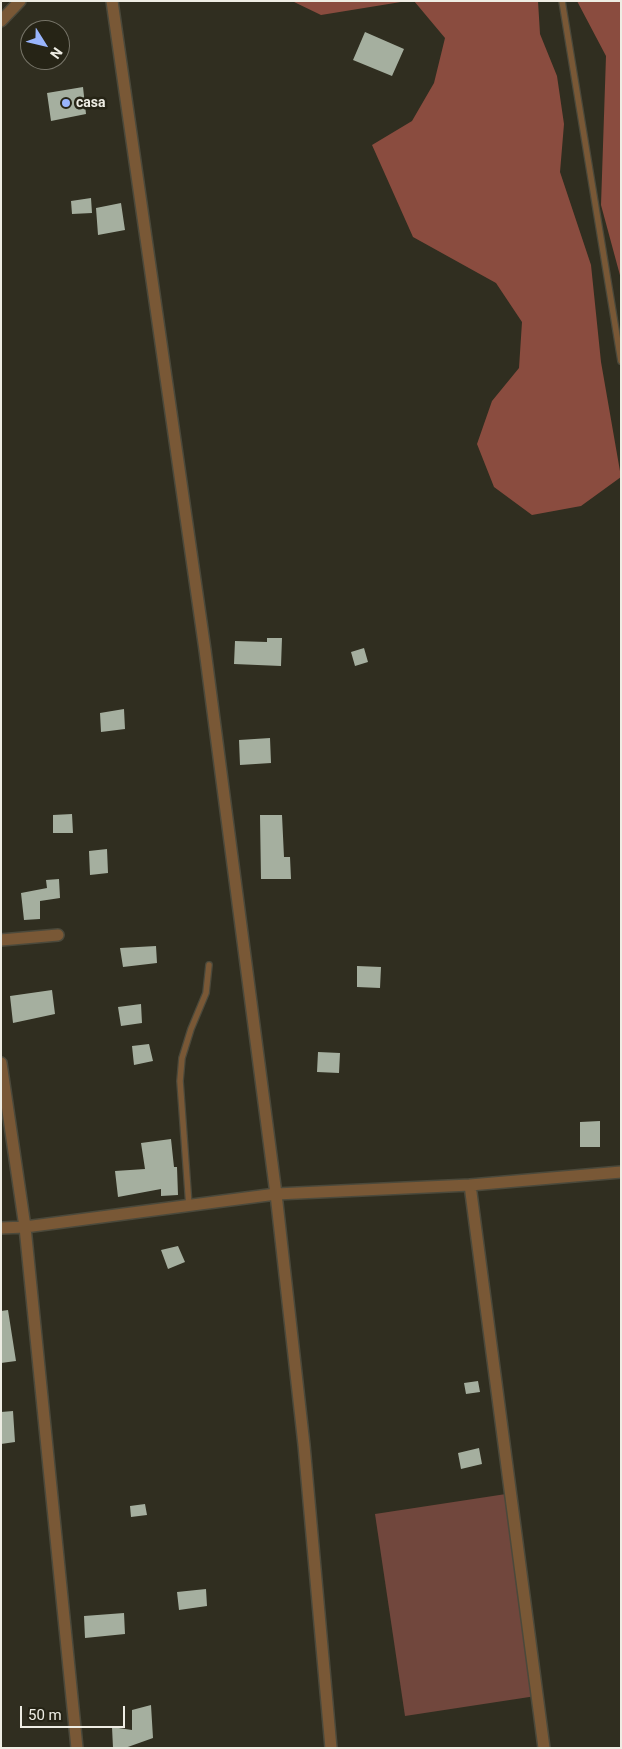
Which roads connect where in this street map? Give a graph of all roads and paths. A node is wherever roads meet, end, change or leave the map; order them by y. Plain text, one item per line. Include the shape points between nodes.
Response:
1 (20, 1) edge
2 (112, 1) edge
3 (562, 1) edge
4 (1, 21) edge
5 (621, 361) edge
6 (58, 935) dead end
7 (1, 940) edge
8 (209, 965) dead end
9 (1, 1063) edge
10 (621, 1172) edge
11 (470, 1185) junction
12 (276, 1194) junction
13 (189, 1206) junction
14 (25, 1227) junction
15 (1, 1228) edge
16 (77, 1748) edge
17 (331, 1748) edge
18 (544, 1748) edge

1 - 4 street
2 - 12 street via 206,660
3 - 5 lane
6 - 7 street
8 - 13 lane via 206,993 182,1058 180,1081
9 - 14 street
10 - 11 street
11 - 12 street
11 - 18 street
12 - 13 street
12 - 17 street via 304,1445
13 - 14 street
14 - 15 street
14 - 16 street

